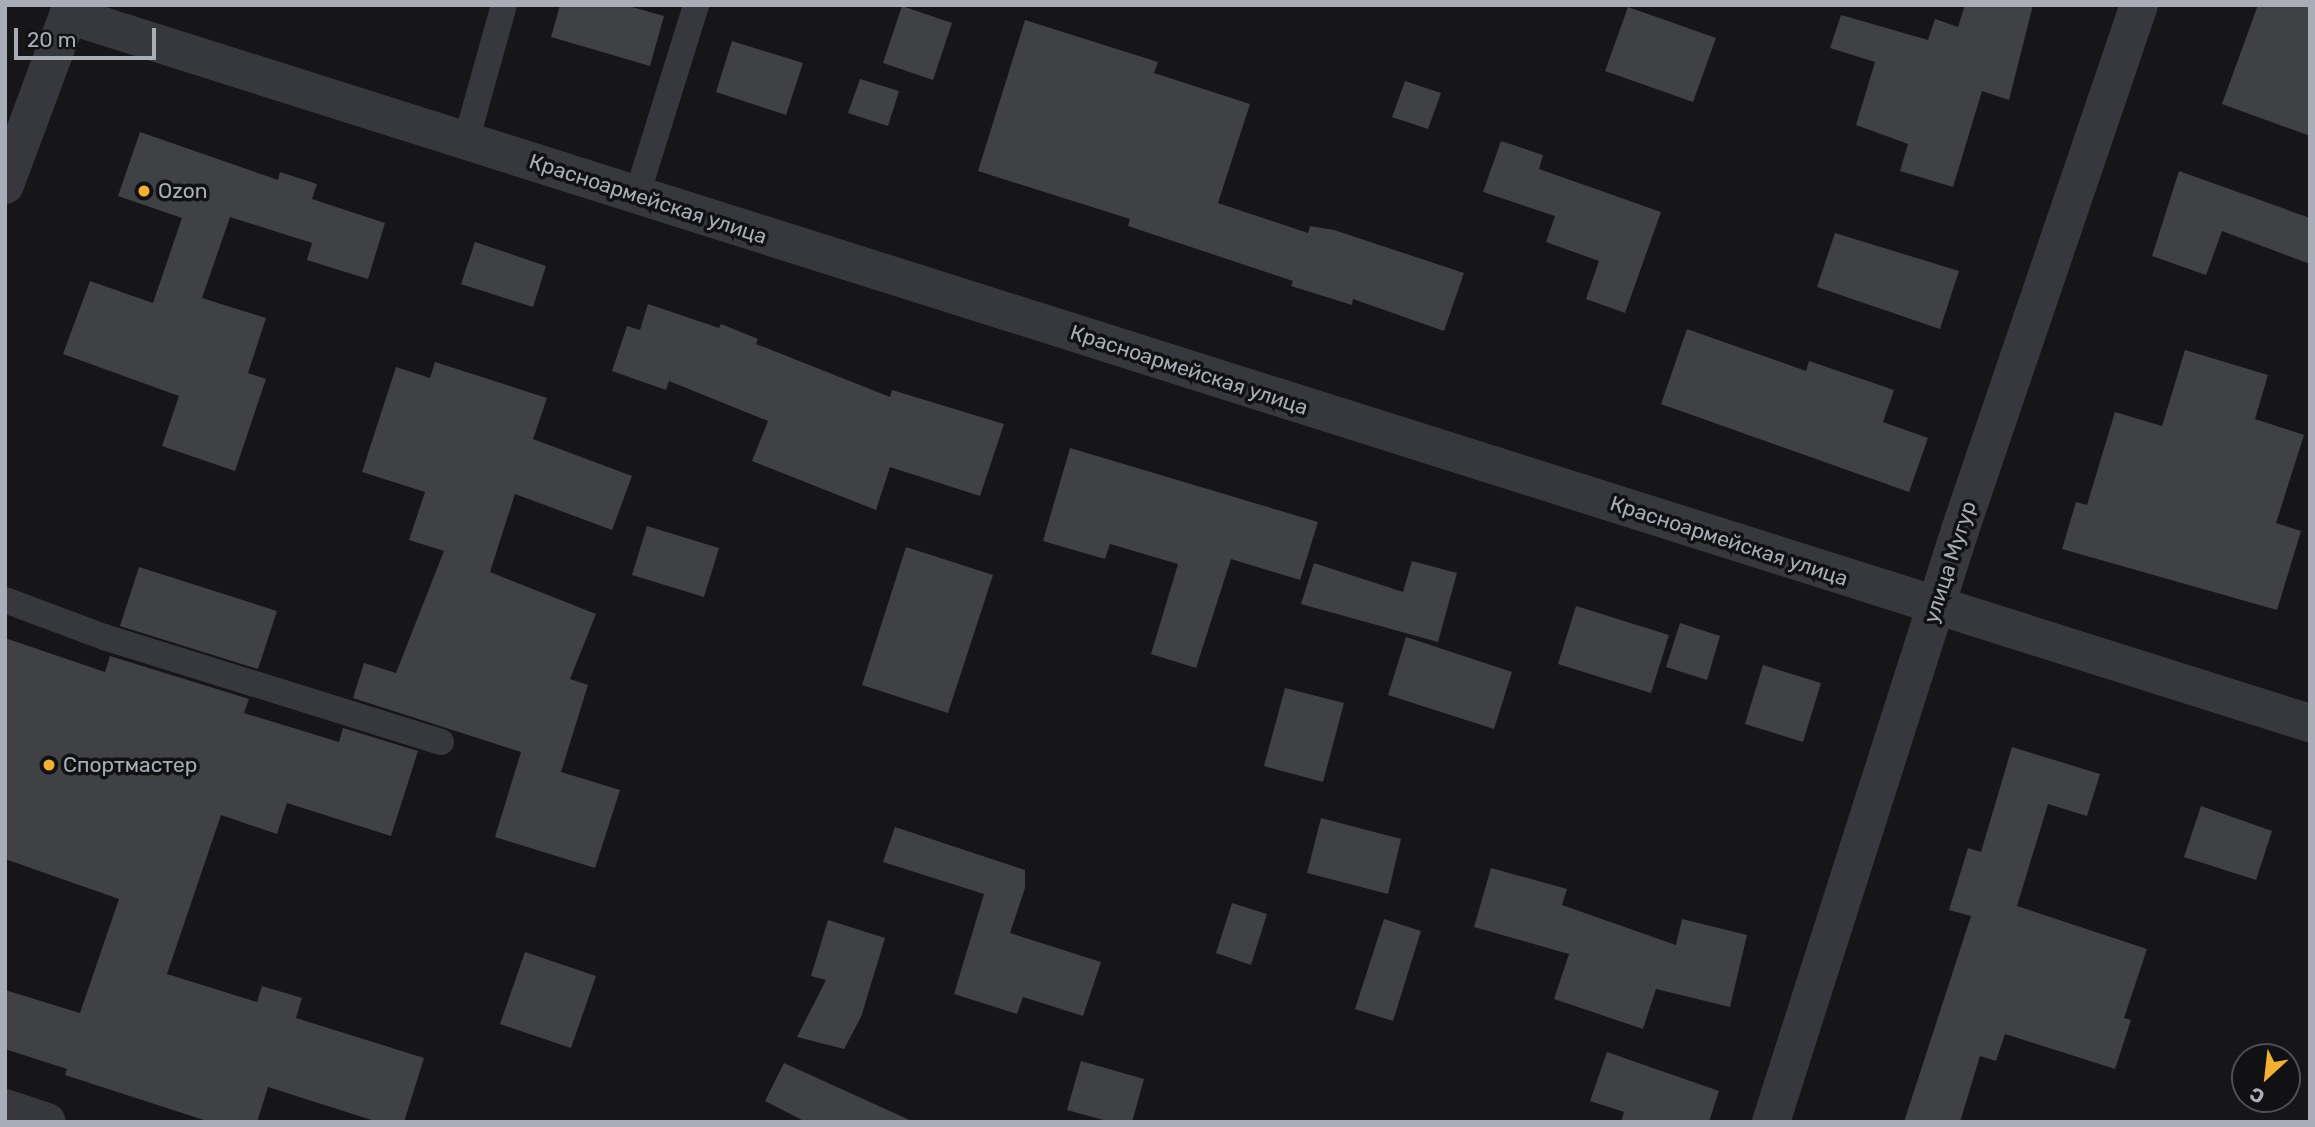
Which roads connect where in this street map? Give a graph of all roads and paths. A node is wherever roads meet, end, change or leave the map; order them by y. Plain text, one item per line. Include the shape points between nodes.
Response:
1 (504, 5) edge
2 (696, 5) edge
3 (2139, 5) edge
4 (64, 8) edge
5 (466, 141) junction
6 (5, 185) edge
7 (637, 195) junction
8 (5, 600) edge
9 (1936, 607) junction
10 (2310, 723) edge
11 (441, 742) dead end
12 (5, 1108) edge
13 (47, 1122) edge
14 (1771, 1122) edge

1 - 5 lane
2 - 7 lane
3 - 9 street, улица Мугур
4 - 5 street, Красноармейская улица
4 - 6 street
5 - 7 street, Красноармейская улица
7 - 9 street, Красноармейская улица
8 - 11 lane via 104,637
9 - 10 street, Красноармейская улица
9 - 14 street, улица Мугур
12 - 13 street

